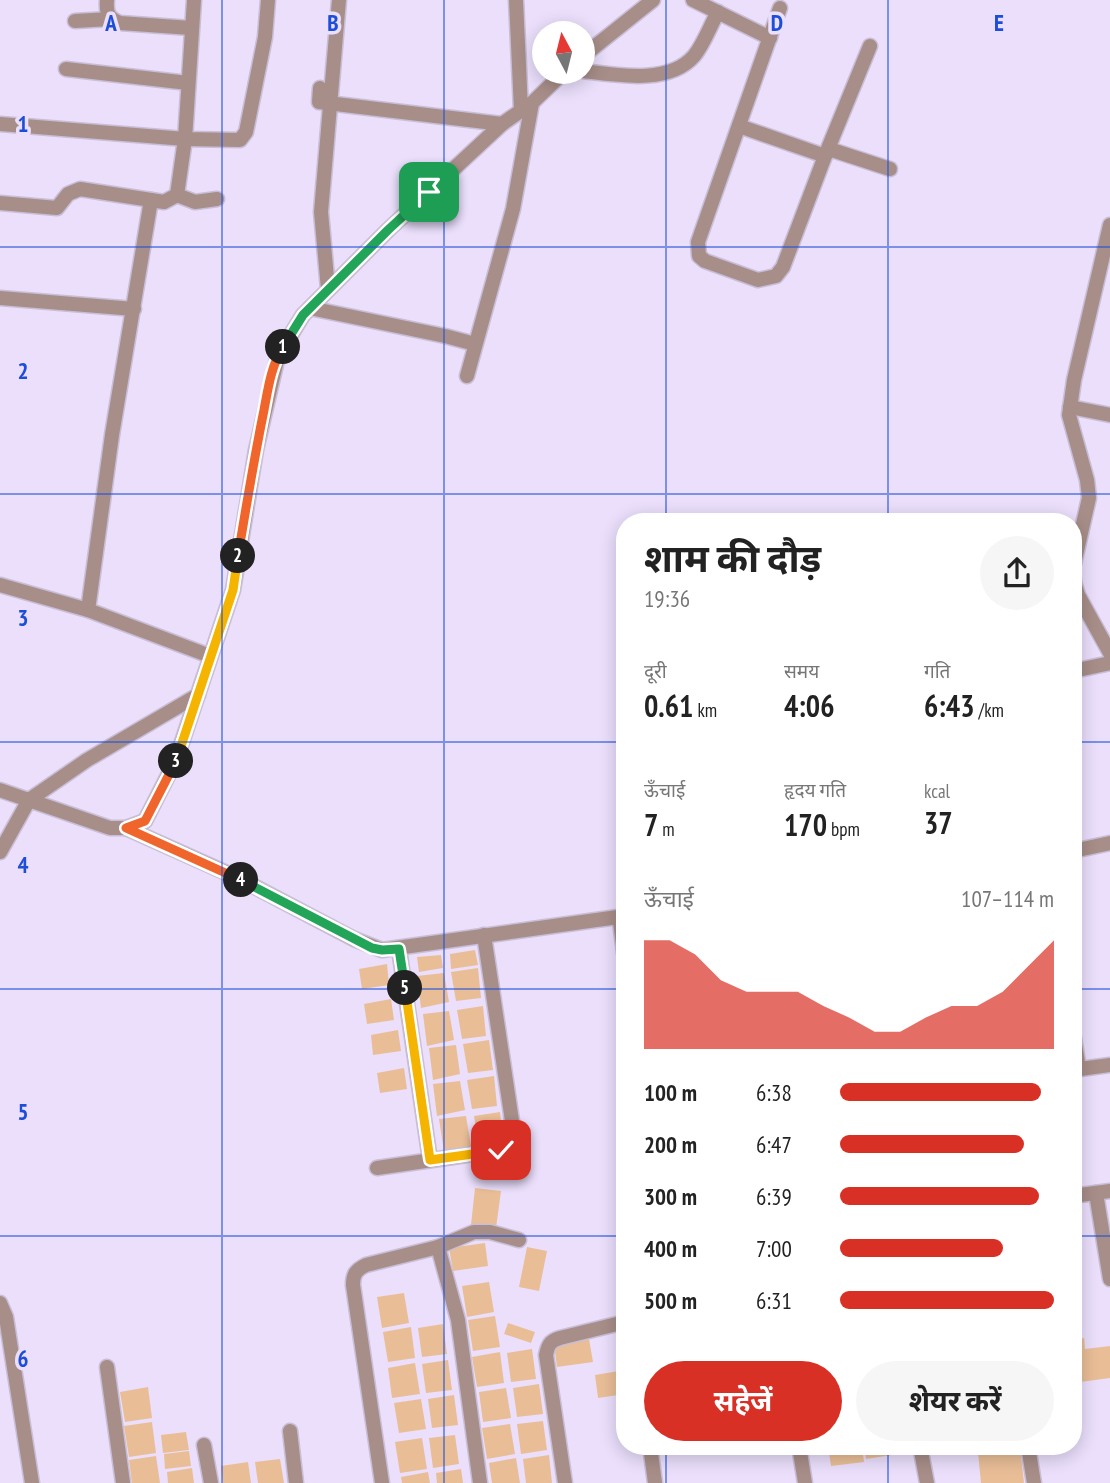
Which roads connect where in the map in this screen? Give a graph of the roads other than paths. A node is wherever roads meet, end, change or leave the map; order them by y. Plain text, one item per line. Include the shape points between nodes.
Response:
1 (107, 0) edge
2 (194, 0) edge
3 (268, 0) edge
4 (339, 0) edge
5 (516, 0) edge
6 (653, 0) edge
7 (693, 0) edge
8 (780, 8) dead end
9 (718, 12) junction
10 (111, 19) junction
11 (75, 21) dead end
12 (191, 28) junction
13 (770, 38) junction
14 (595, 46) edge
15 (870, 46) dead end
16 (66, 69) dead end
17 (595, 72) edge
18 (188, 83) junction
19 (552, 84) edge
20 (320, 88) dead end
21 (331, 102) junction
22 (526, 107) junction
23 (0, 124) edge
24 (502, 124) junction
25 (739, 126) junction
26 (185, 139) junction
27 (827, 152) junction
28 (890, 169) dead end
29 (177, 195) junction
30 (217, 199) dead end
31 (151, 200) junction
32 (0, 204) edge
33 (1110, 225) edge
34 (328, 289) junction
35 (0, 299) edge
36 (310, 308) junction
37 (134, 309) junction
38 (475, 344) junction
39 (467, 376) dead end
40 (1070, 407) junction
41 (1110, 415) edge
42 (1082, 529) edge
43 (0, 585) edge
44 (1082, 602) edge
45 (89, 610) junction
46 (1110, 653) edge
47 (210, 656) junction
48 (1110, 663) edge
49 (1082, 669) edge
50 (198, 695) junction
51 (0, 790) edge
52 (30, 800) junction
53 (126, 828) junction
54 (1110, 843) edge
55 (1082, 849) edge
56 (0, 852) edge
57 (616, 918) edge
58 (484, 935) junction
59 (399, 949) junction
60 (1110, 1065) edge
61 (1082, 1069) edge
62 (430, 1160) junction
63 (377, 1168) dead end
64 (1103, 1192) edge
65 (1082, 1195) edge
66 (519, 1240) dead end
67 (438, 1248) junction
68 (1110, 1279) edge
69 (0, 1303) edge
70 (616, 1324) edge
71 (107, 1367) dead end
72 (290, 1431) dead end
73 (204, 1445) dead end
74 (651, 1455) edge
75 (800, 1455) edge
76 (922, 1455) edge
77 (1029, 1455) edge
78 (32, 1483) edge
79 (123, 1483) edge
80 (211, 1483) edge
81 (296, 1483) edge
82 (382, 1483) edge
83 (480, 1483) edge
84 (565, 1483) edge
85 (655, 1483) edge
86 (805, 1483) edge
87 (927, 1483) edge
88 (1034, 1483) edge

1 - 10 street
2 - 12 street
3 - 26 street via 244,137 233,141
4 - 21 street
5 - 22 street
6 - 14 street
7 - 9 street
8 - 13 street
9 - 13 street
9 - 17 street via 695,55 682,66 640,75
10 - 11 street
10 - 12 street
12 - 18 street
13 - 25 street
15 - 27 street
16 - 18 street
18 - 26 street
19 - 22 street
20 - 21 street via 319,102
21 - 24 street
21 - 34 street via 321,212
22 - 24 street
22 - 38 street via 513,209
23 - 26 street
24 - 34 street
25 - 27 street
25 - 27 street via 697,250 705,261 758,280 776,276 783,267
26 - 29 street
27 - 28 street
29 - 30 street via 195,202
29 - 31 street via 164,202
31 - 32 street via 80,189 52,209
31 - 37 street
33 - 40 street
34 - 36 street
35 - 37 street
36 - 38 street
36 - 47 street via 275,365 233,590
37 - 45 street
38 - 39 street
40 - 41 street
40 - 42 street via 1089,498
43 - 45 street
44 - 46 street
45 - 47 street
47 - 50 street
48 - 49 street
50 - 52 street via 87,760
50 - 53 street via 176,760 145,821
51 - 52 street
52 - 53 street via 110,828
52 - 56 street
53 - 59 street via 372,948
54 - 55 street
57 - 58 street
58 - 59 street
58 - 62 street via 514,1135 511,1146 501,1150
59 - 62 street
60 - 61 street
62 - 63 street
64 - 65 street
64 - 68 street
66 - 67 street via 474,1232
67 - 82 street via 366,1265 353,1277
67 - 83 street via 457,1320
69 - 78 street
70 - 84 street via 560,1338 548,1346
71 - 79 street
72 - 81 street
73 - 80 street
74 - 85 street
75 - 86 street
76 - 87 street
77 - 88 street

